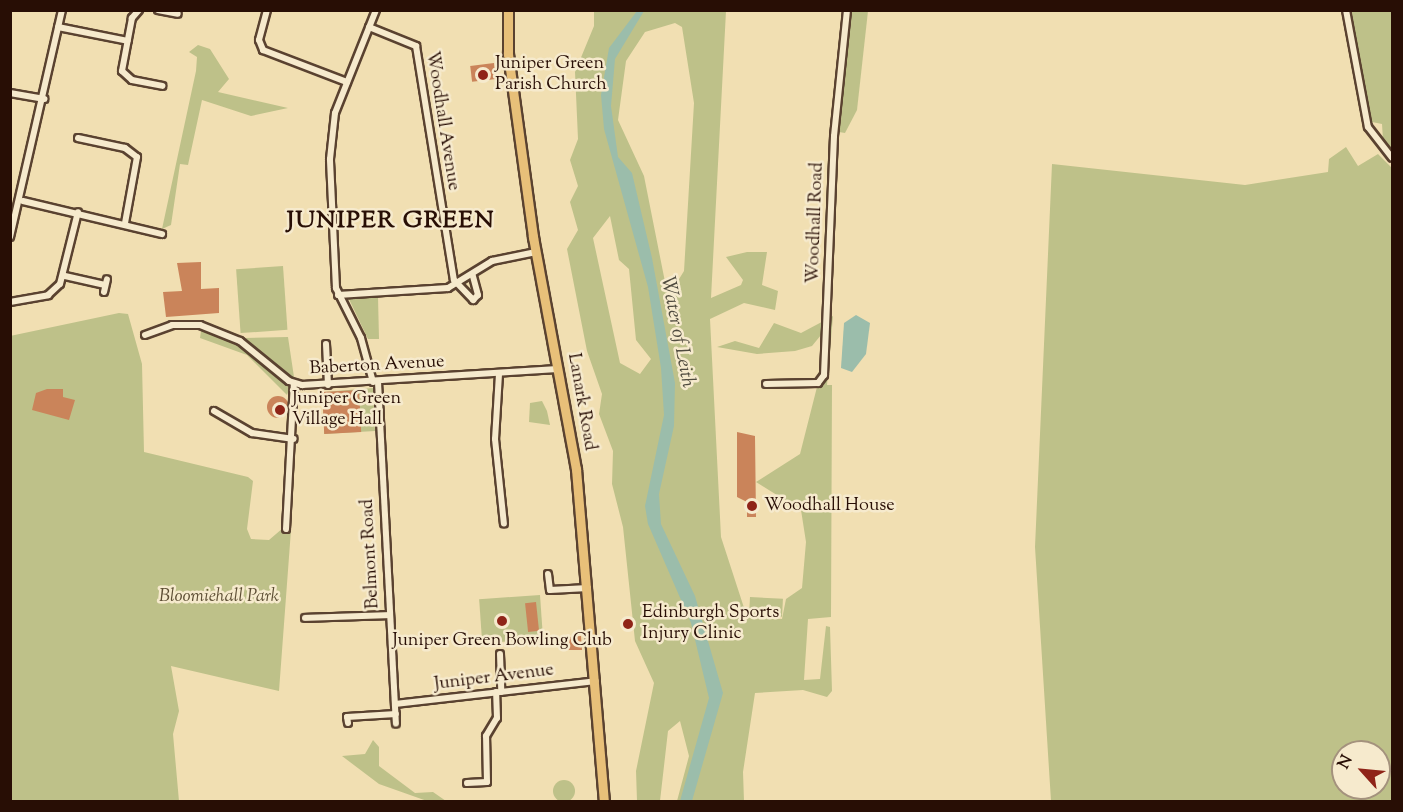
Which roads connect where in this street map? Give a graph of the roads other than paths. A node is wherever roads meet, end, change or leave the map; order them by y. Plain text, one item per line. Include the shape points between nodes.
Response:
1 (62, 10) edge
2 (139, 10) edge
3 (158, 10) edge
4 (267, 10) edge
5 (376, 10) edge
6 (508, 10) edge
7 (847, 10) edge
8 (1346, 10) edge
9 (170, 12) edge
10 (178, 14) dead end
11 (58, 27) junction
12 (369, 27) junction
13 (128, 42) junction
14 (347, 82) junction
15 (154, 84) junction
16 (162, 86) dead end
17 (10, 93) edge
18 (151, 94) dead end
19 (44, 99) junction
20 (78, 138) dead end
21 (1392, 158) edge
22 (23, 201) junction
23 (78, 212) junction
24 (125, 223) junction
25 (162, 234) dead end
26 (10, 237) edge
27 (536, 252) junction
28 (65, 276) junction
29 (473, 276) junction
30 (105, 285) dead end
31 (456, 285) junction
32 (338, 295) junction
33 (10, 302) edge
34 (146, 335) dead end
35 (326, 344) dead end
36 (558, 369) junction
37 (499, 374) junction
38 (375, 382) junction
39 (294, 383) junction
40 (766, 384) dead end
41 (328, 385) junction
42 (214, 411) dead end
43 (294, 439) junction
44 (504, 524) dead end
45 (286, 529) dead end
46 (548, 574) dead end
47 (588, 588) junction
48 (389, 615) junction
49 (305, 618) dead end
50 (500, 654) dead end
51 (596, 681) junction
52 (499, 692) junction
53 (395, 704) junction
54 (396, 714) junction
55 (348, 723) dead end
56 (396, 724) dead end
57 (467, 783) dead end
58 (604, 801) edge

1 - 11 street
2 - 13 street
3 - 9 street
4 - 14 street via 259,40 263,50
5 - 12 street
6 - 27 main road, Lanark Road via 508,54
7 - 40 street, Woodhall Road via 834,136 824,375 818,383
8 - 21 street via 1368,127
9 - 10 street
11 - 13 street
11 - 19 street
12 - 14 street
12 - 31 street, Woodhall Avenue via 417,49
13 - 15 street via 122,71 132,80
14 - 32 street via 330,147
15 - 16 street
15 - 18 street
17 - 19 street
19 - 22 street
20 - 24 street via 125,148 137,157
22 - 23 street
22 - 26 street
23 - 24 street
23 - 28 street
24 - 25 street
27 - 29 street via 492,261
27 - 36 main road, Lanark Road
28 - 30 street
28 - 33 street via 48,295
29 - 31 street
29 - 31 street via 475,300
31 - 32 street
32 - 38 street, Belmont Road via 361,338
34 - 39 street, Baberton Avenue via 172,325 200,325 240,341
35 - 41 street
36 - 37 street, Baberton Avenue
36 - 47 main road, Lanark Road
37 - 38 street, Baberton Avenue
37 - 44 street via 495,439
38 - 41 street, Baberton Avenue
38 - 48 street, Belmont Road
39 - 41 street, Baberton Avenue
39 - 43 street
42 - 43 street via 252,433
43 - 45 street
46 - 47 street via 550,591
47 - 51 main road, Lanark Road
48 - 49 street
48 - 53 street, Belmont Road
50 - 52 street
51 - 52 street, Juniper Avenue
51 - 58 main road, Lanark Road
52 - 53 street, Juniper Avenue
52 - 57 street via 497,718 486,736 487,782
53 - 54 street, Belmont Road
54 - 55 street via 347,717
54 - 56 street, Belmont Road

